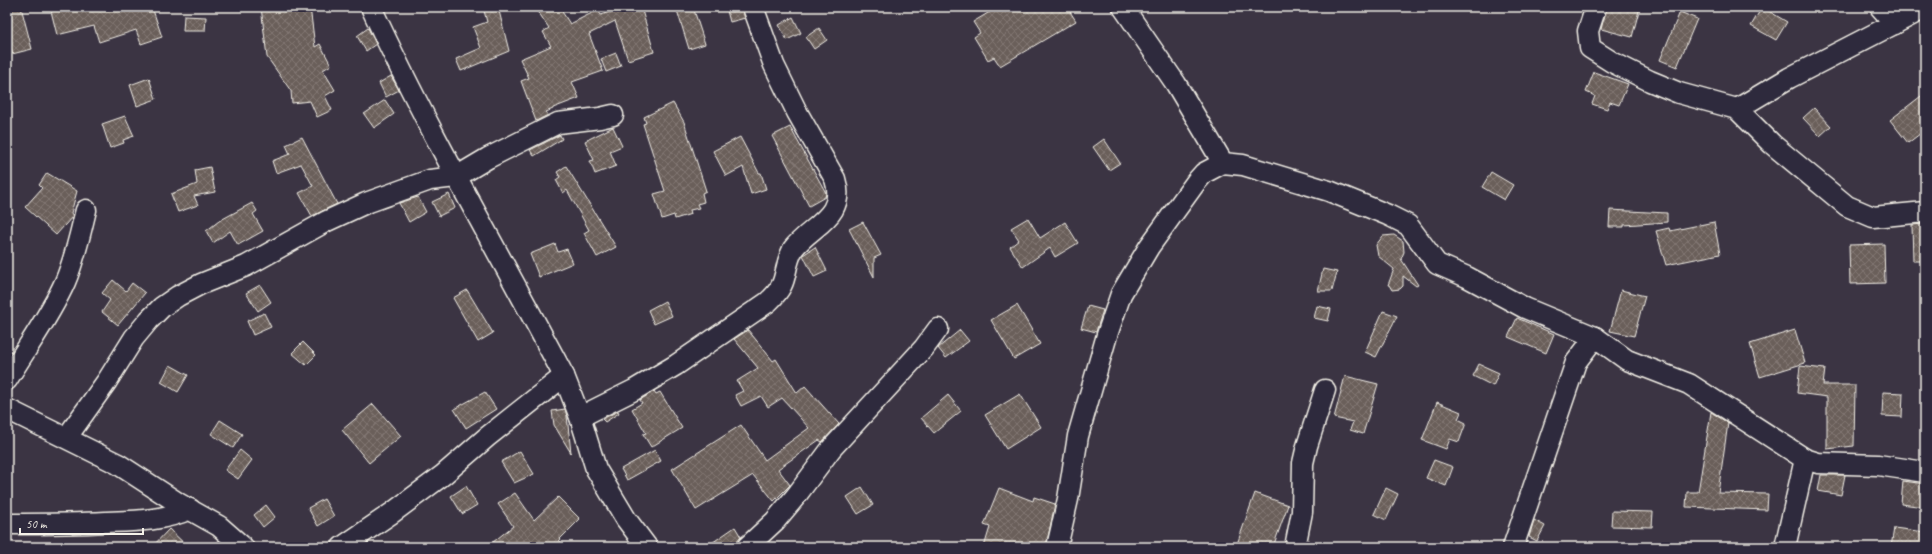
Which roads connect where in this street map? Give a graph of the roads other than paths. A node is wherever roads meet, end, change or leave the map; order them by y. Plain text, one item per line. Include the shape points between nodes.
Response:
1 (371, 7) edge
2 (753, 7) edge
3 (1123, 7) edge
4 (1596, 7) edge
5 (1880, 7) edge
6 (1925, 8) edge
7 (1895, 24) junction
8 (1737, 109) junction
9 (613, 115) dead end
10 (1223, 164) junction
11 (456, 177) junction
12 (86, 210) dead end
13 (1925, 212) edge
14 (938, 329) dead end
15 (1595, 337) junction
16 (564, 376) junction
17 (7, 380) edge
18 (1325, 390) dead end
19 (7, 409) edge
20 (580, 417) junction
21 (67, 438) junction
22 (1805, 459) junction
23 (1925, 472) edge
24 (190, 509) junction
25 (7, 524) edge
26 (244, 547) edge
27 (342, 547) edge
28 (647, 547) edge
29 (747, 547) edge
30 (1056, 547) edge
31 (1295, 547) edge
32 (1513, 547) edge
33 (1785, 547) edge

1 - 11 street via 396,63
2 - 20 street via 774,65 835,179 839,191 833,212 793,249 784,284 768,302 676,365
3 - 10 street via 1176,84
4 - 8 street via 1588,31 1590,48 1650,81 1679,93
5 - 7 street
6 - 7 street
7 - 8 street via 1789,78
8 - 13 street via 1772,144 1848,206 1873,217
9 - 11 street via 558,123
10 - 15 street via 1243,166 1303,183 1388,215 1408,225 1437,264 1525,308
10 - 30 street via 1204,173 1196,182 1149,247 1121,294 1078,436 1068,499
11 - 16 street
11 - 21 street via 430,180 366,203 327,221 246,266 178,296 162,307 134,338 108,381
12 - 17 street via 66,280
14 - 29 street via 924,348 831,449 792,501
15 - 22 street via 1627,360 1667,374 1706,393
15 - 32 street via 1576,362
16 - 20 street
16 - 27 street via 487,436 443,475
18 - 31 street via 1303,463 1302,512
19 - 21 street
20 - 28 street via 596,469 626,519
21 - 24 street via 118,464
22 - 23 street via 1818,463 1878,465
22 - 33 street
24 - 25 street via 174,516 152,520
24 - 26 street via 219,526

